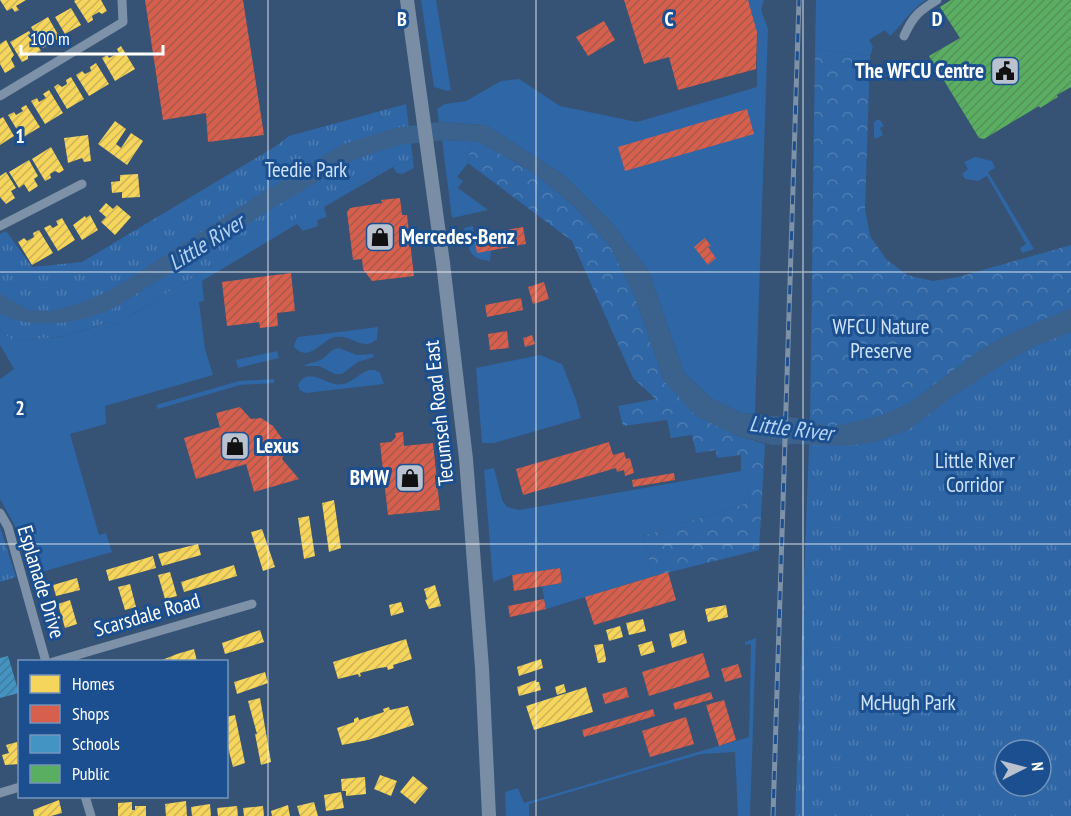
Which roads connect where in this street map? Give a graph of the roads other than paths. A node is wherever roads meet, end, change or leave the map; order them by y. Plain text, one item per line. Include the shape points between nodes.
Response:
1 (122, 0) edge
2 (938, 0) edge
3 (407, 3) edge
4 (904, 36) dead end
5 (0, 96) edge
6 (82, 184) dead end
7 (0, 226) edge
8 (0, 513) edge
9 (252, 604) dead end
10 (45, 660) edge
11 (59, 660) edge
12 (18, 788) edge
13 (0, 793) edge
14 (86, 798) edge
15 (91, 816) edge
16 (489, 816) edge

1 - 5 street via 123,22
2 - 4 street via 920,10
3 - 16 main road, Tecumseh Road East via 466,459
6 - 7 street
8 - 10 street, Esplanade Drive via 8,527
9 - 11 street, Scarsdale Road
12 - 13 street
14 - 15 street

